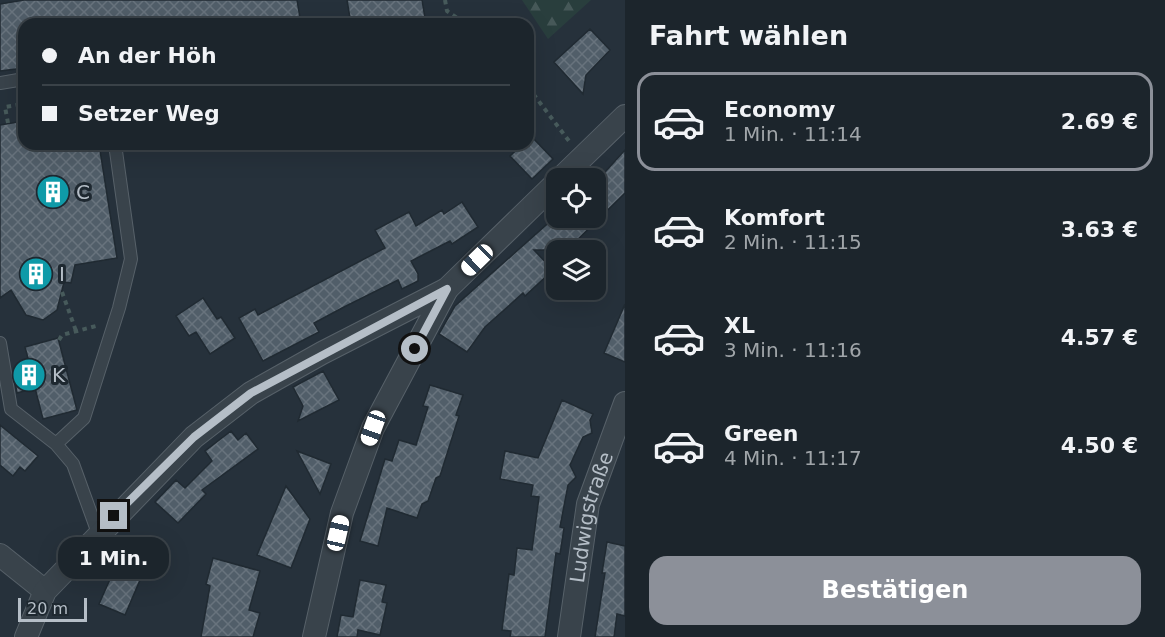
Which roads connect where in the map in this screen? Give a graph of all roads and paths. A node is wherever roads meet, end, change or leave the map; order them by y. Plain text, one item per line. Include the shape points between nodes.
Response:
1 (445, 0) edge
2 (458, 18) edge
3 (18, 80) edge
4 (0, 83) edge
5 (534, 95) edge
6 (18, 105) edge
7 (625, 116) edge
8 (8, 123) dead end
9 (116, 150) edge
10 (583, 158) junction
11 (572, 168) edge
12 (546, 193) edge
13 (447, 289) junction
14 (62, 292) dead end
15 (114, 321) junction
16 (76, 331) junction
17 (59, 340) dead end
18 (0, 343) edge
19 (625, 403) edge
20 (56, 444) junction
21 (98, 533) junction
22 (0, 555) edge
23 (45, 591) junction
24 (26, 637) edge
25 (314, 637) edge
26 (569, 637) edge

1 - 2 path via 447,10
3 - 4 lane
5 - 10 path
6 - 8 path via 5,107
7 - 10 street
9 - 15 lane via 131,259
10 - 11 street
12 - 13 street
13 - 21 street via 251,393 194,437
13 - 25 street via 373,428 342,513
14 - 16 path
15 - 16 path
15 - 20 lane via 84,418
16 - 17 path via 62,335
18 - 20 lane via 11,409
19 - 26 street, Ludwigstraße via 588,504
20 - 21 lane via 73,464
21 - 23 street
22 - 23 street
23 - 24 street

